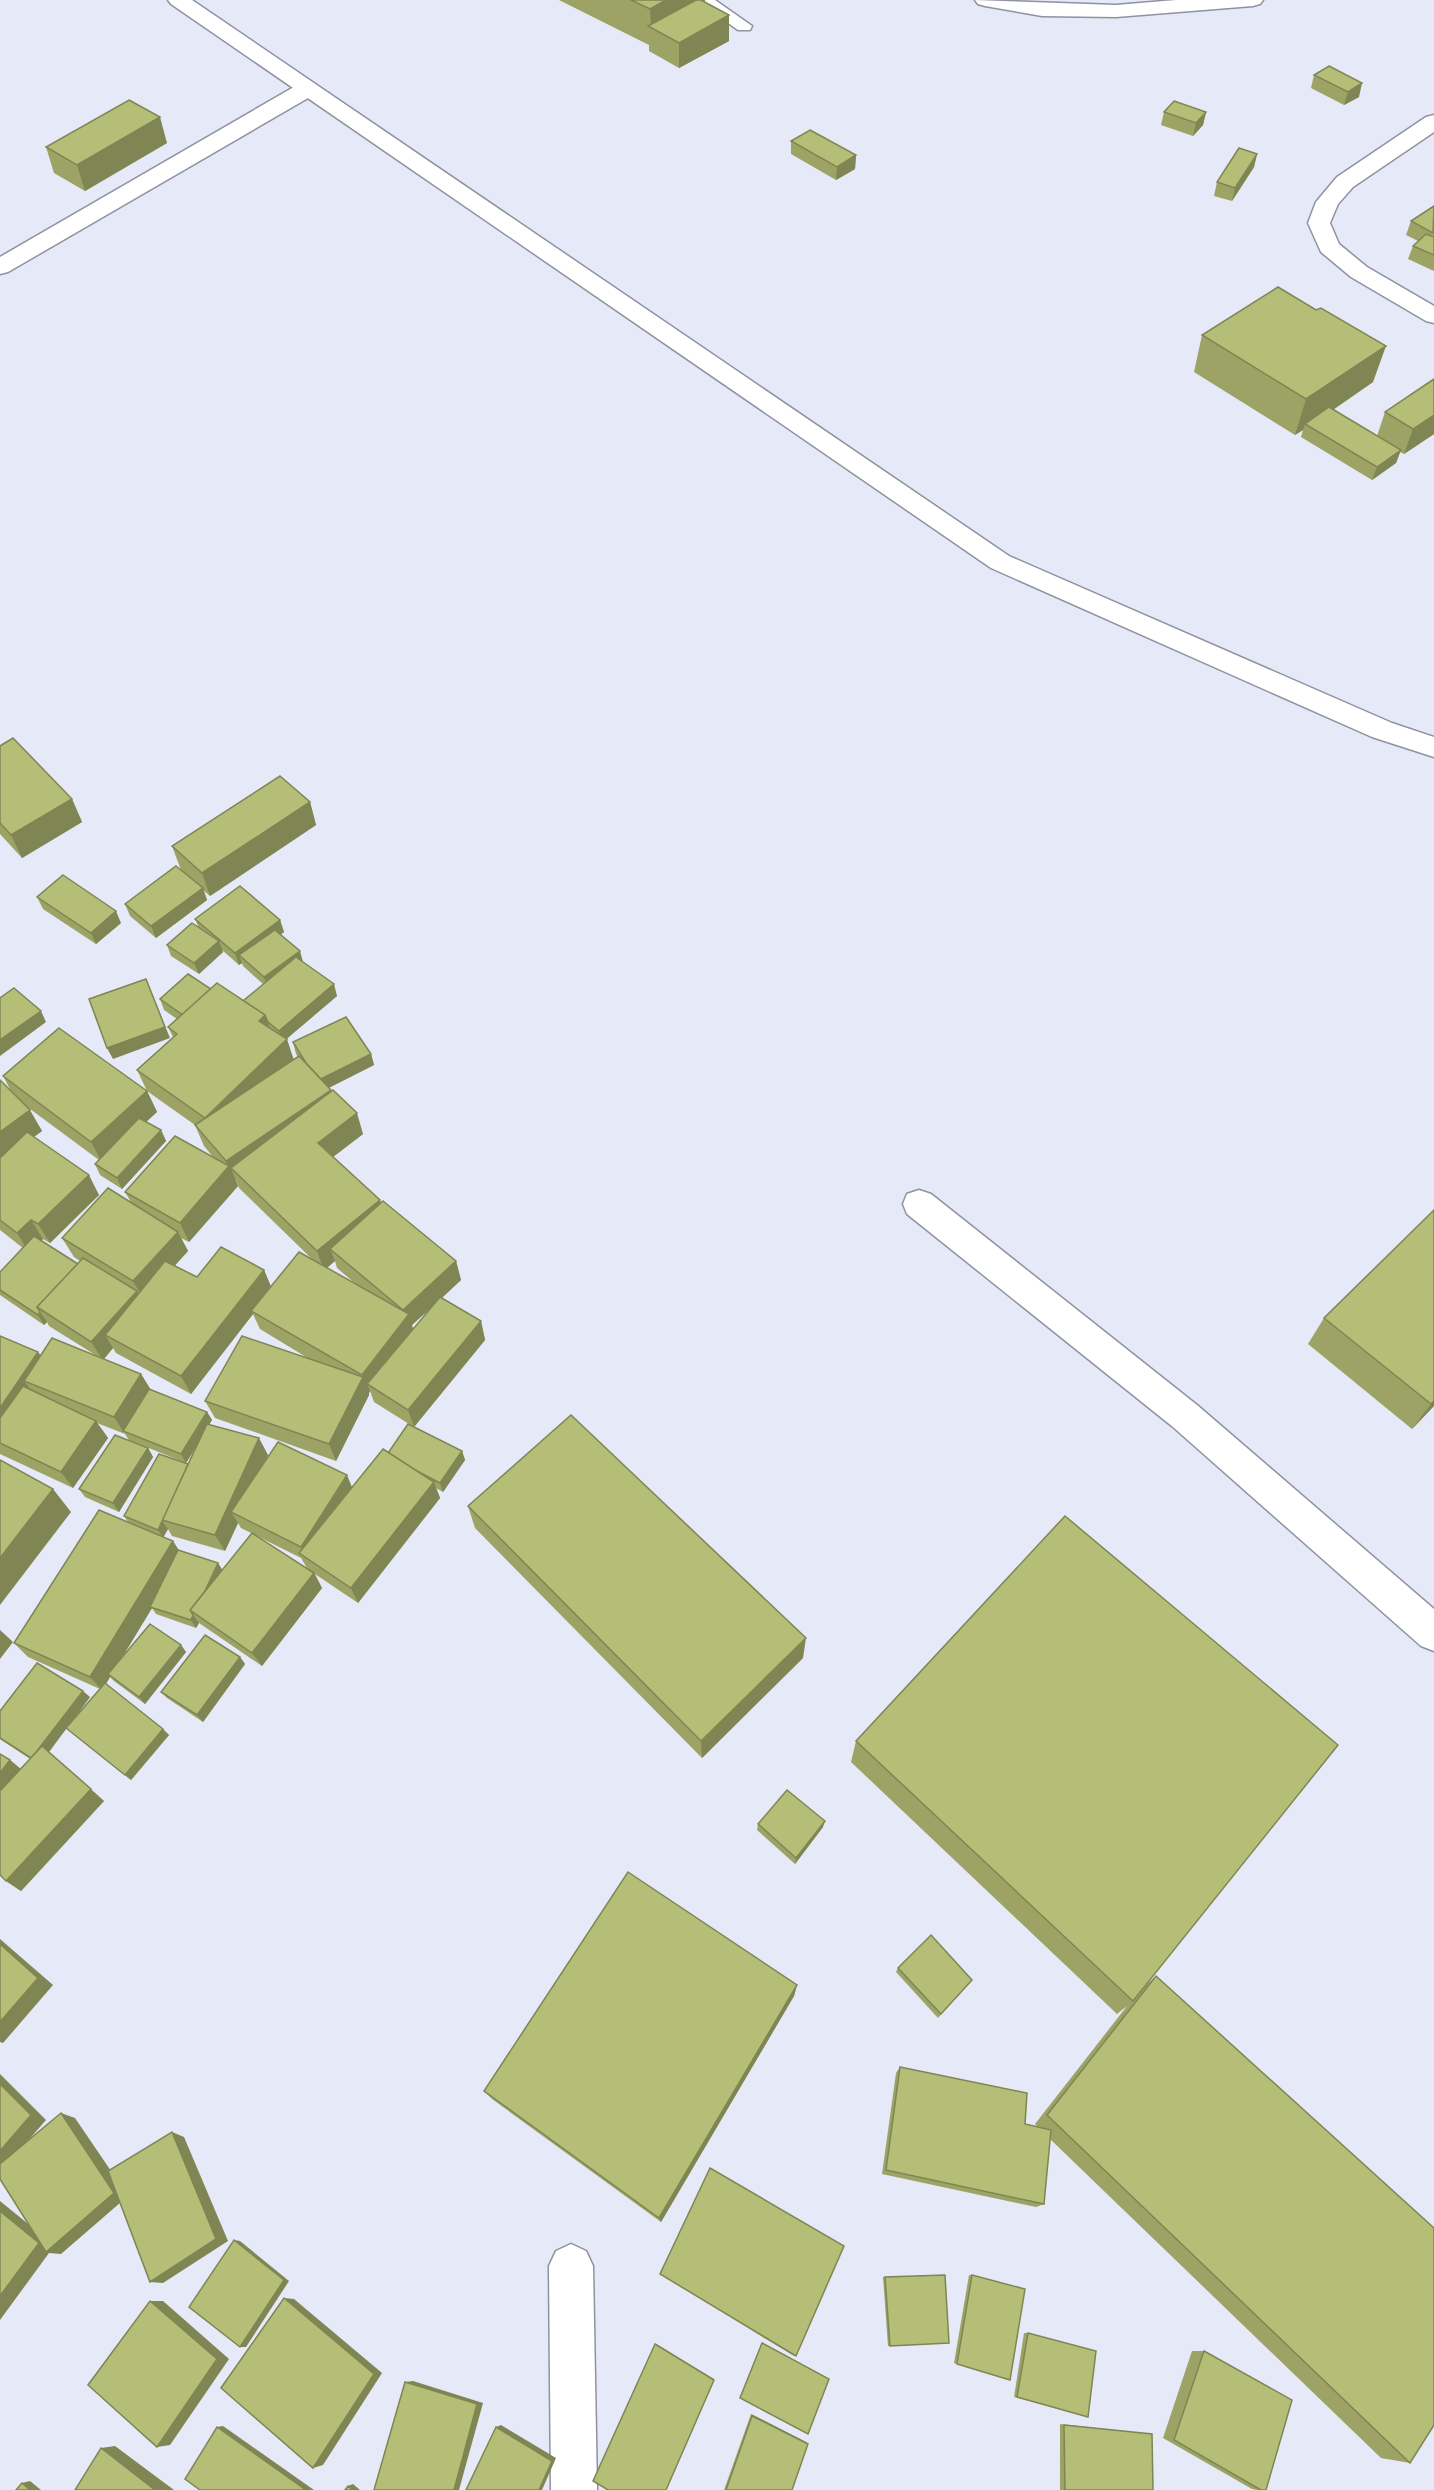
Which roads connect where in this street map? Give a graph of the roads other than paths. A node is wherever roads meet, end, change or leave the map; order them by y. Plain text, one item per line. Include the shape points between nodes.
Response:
1 (178, 0) edge
2 (704, 0) edge
3 (985, 0) edge
4 (1253, 0) edge
5 (744, 26) dead end
6 (307, 89) junction
7 (1434, 122) edge
8 (0, 267) edge
9 (1434, 316) edge
10 (1434, 747) edge
11 (919, 1204) dead end
12 (1434, 1633) edge
13 (571, 2266) dead end
14 (574, 2490) edge

1 - 6 street
2 - 5 lane
3 - 4 street via 1042,10 1116,11
6 - 8 street
6 - 10 street via 1000,562 1382,730
7 - 9 street via 1345,182 1327,202 1319,223 1329,247 1359,272
11 - 12 street via 1185,1416
13 - 14 street

